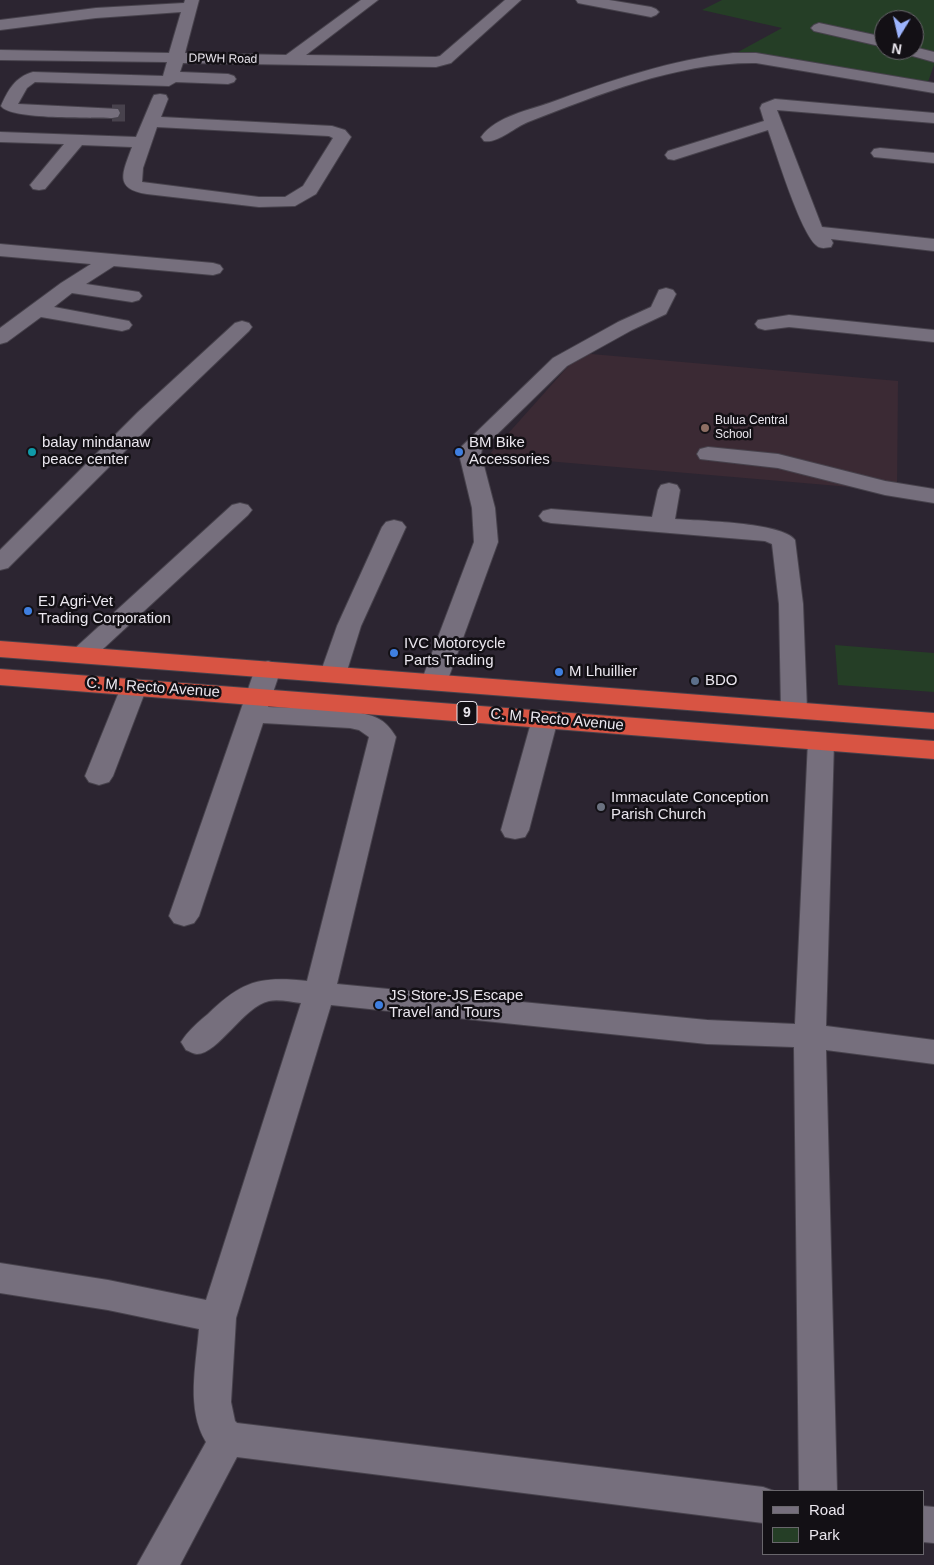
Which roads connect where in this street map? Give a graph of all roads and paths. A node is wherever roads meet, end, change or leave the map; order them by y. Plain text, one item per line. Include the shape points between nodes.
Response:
1 (371, 0) edge
2 (514, 0) edge
3 (583, 0) edge
4 (191, 3) edge
5 (651, 12) dead end
6 (59, 18) junction
7 (0, 24) edge
8 (819, 28) dead end
9 (874, 40) edge
10 (49, 44) junction
11 (0, 55) edge
12 (176, 58) junction
13 (288, 61) junction
14 (228, 79) dead end
15 (934, 88) edge
16 (158, 100) junction
17 (112, 112) tunnel mouth
18 (934, 118) edge
19 (774, 123) junction
20 (0, 137) edge
21 (490, 137) dead end
22 (77, 140) junction
23 (143, 142) junction
24 (880, 153) dead end
25 (674, 155) dead end
26 (934, 158) edge
27 (39, 185) dead end
28 (934, 245) edge
29 (0, 250) edge
30 (110, 260) junction
31 (213, 269) dead end
32 (68, 287) junction
33 (666, 294) dead end
34 (132, 296) dead end
35 (38, 310) junction
36 (766, 324) dead end
37 (122, 325) dead end
38 (242, 327) dead end
39 (934, 336) edge
40 (0, 338) edge
41 (708, 454) dead end
42 (669, 490) dead end
43 (934, 496) edge
44 (240, 510) dead end
45 (551, 516) dead end
46 (662, 524) junction
47 (394, 528) dead end
48 (0, 563) edge
49 (0, 649) edge
50 (82, 655) junction
51 (268, 669) junction
52 (333, 674) junction
53 (0, 677) edge
54 (434, 682) junction
55 (464, 684) junction
56 (134, 687) junction
57 (257, 705) junction
58 (794, 710) junction
59 (458, 712) junction
60 (545, 719) junction
61 (934, 721) edge
62 (821, 741) junction
63 (934, 750) edge
64 (99, 776) dead end
65 (516, 830) dead end
66 (184, 916) dead end
67 (318, 992) junction
68 (810, 1036) junction
69 (197, 1042) dead end
70 (934, 1052) edge
71 (0, 1278) edge
72 (218, 1318) junction
73 (227, 1439) junction
74 (818, 1490) edge
75 (762, 1505) edge
76 (157, 1565) edge

1 - 13 street
2 - 13 street, DPWH Road via 445,60 427,63
3 - 5 street
4 - 6 street
4 - 12 street
6 - 7 street
6 - 10 street
8 - 9 street
10 - 11 street, DPWH Road
10 - 12 street, DPWH Road
12 - 13 street, DPWH Road
12 - 16 street
14 - 16 street
15 - 21 street via 756,58 728,57 600,90 507,124
16 - 17 street via 33,77 19,87 9,106 21,110
16 - 23 street
16 - 23 street via 332,132 342,137 310,190 289,202 275,203 136,187 131,177
18 - 19 street via 775,104 768,108
19 - 25 street
19 - 28 street via 819,237
20 - 22 street
22 - 23 street
22 - 27 street
24 - 26 street
29 - 30 street
30 - 31 street
30 - 32 street
32 - 34 street
32 - 35 street
33 - 54 street via 659,310 560,362 472,447 470,454 482,500 486,542
35 - 37 street
35 - 40 street
36 - 39 street via 798,321
38 - 48 street
41 - 43 street via 778,461 885,488
42 - 46 street
44 - 50 street
45 - 46 street
46 - 58 street via 769,534 783,540 791,604
47 - 52 street via 348,626
49 - 50 highway, C. M. Recto Avenue / 9
50 - 51 highway, C. M. Recto Avenue / 9
51 - 52 highway, C. M. Recto Avenue / 9
51 - 57 street
52 - 54 highway, C. M. Recto Avenue / 9
53 - 56 highway, C. M. Recto Avenue / 9
54 - 55 highway, C. M. Recto Avenue / 9
55 - 58 highway, C. M. Recto Avenue / 9
55 - 59 highway
56 - 57 highway, C. M. Recto Avenue / 9
56 - 64 street
57 - 59 highway, C. M. Recto Avenue / 9
57 - 66 street
57 - 67 street via 367,723 383,737
58 - 61 highway, C. M. Recto Avenue / 9
59 - 60 highway, C. M. Recto Avenue / 9
60 - 62 highway, C. M. Recto Avenue / 9
60 - 65 street
62 - 63 highway, C. M. Recto Avenue / 9
62 - 68 street
67 - 68 street via 707,1032
67 - 69 street via 267,990 255,994
67 - 72 street
68 - 70 street
68 - 74 street
71 - 72 street via 108,1295
72 - 73 street via 212,1402 218,1429
73 - 75 street
73 - 76 street

